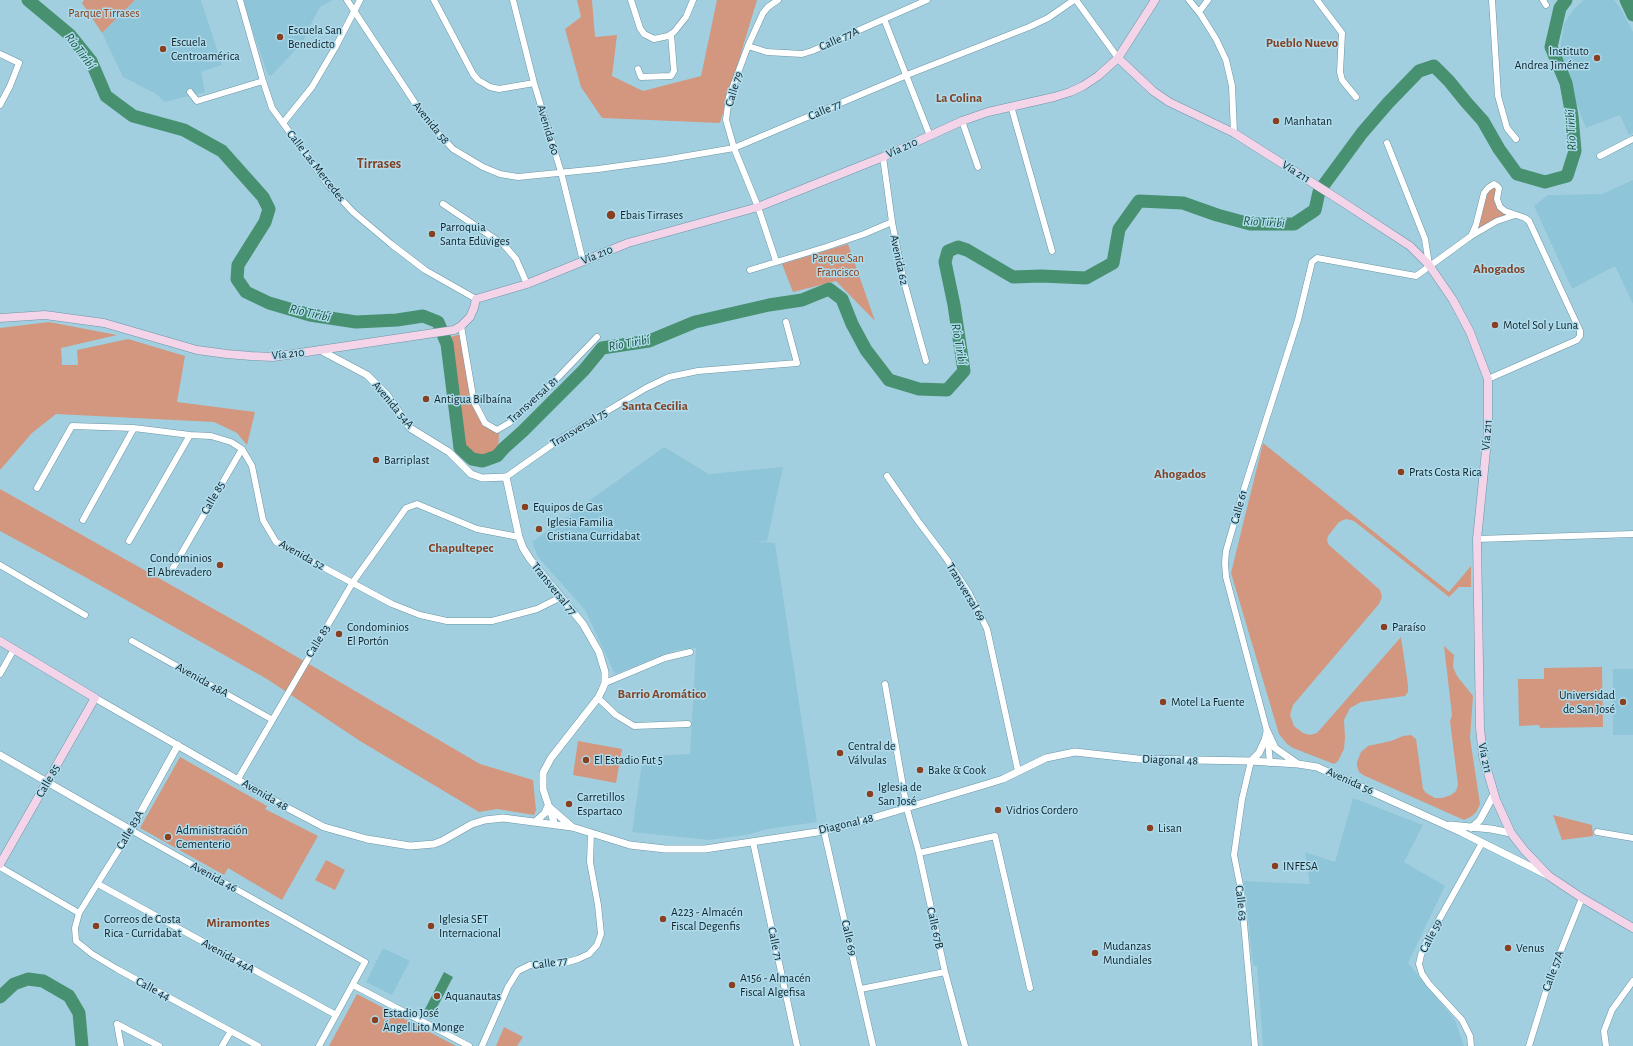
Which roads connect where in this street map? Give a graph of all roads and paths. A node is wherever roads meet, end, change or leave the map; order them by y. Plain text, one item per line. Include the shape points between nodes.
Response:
1 (240, 0) edge
2 (347, 0) edge
3 (360, 0) edge
4 (434, 0) edge
5 (513, 0) edge
6 (631, 0) edge
7 (693, 0) edge
8 (778, 0) edge
9 (927, 0) edge
10 (1075, 0) edge
11 (1155, 0) edge
12 (1189, 0) edge
13 (1208, 0) edge
14 (1317, 0) edge
15 (1492, 0) edge
16 (355, 11) junction
17 (1199, 12) junction
18 (884, 19) junction
19 (671, 34) junction
20 (748, 46) junction
21 (0, 54) edge
22 (1118, 58) junction
23 (638, 69) dead end
24 (907, 75) junction
25 (263, 81) junction
26 (534, 83) junction
27 (190, 92) dead end
28 (1356, 96) dead end
29 (0, 104) edge
30 (1011, 106) junction
31 (962, 121) junction
32 (283, 123) junction
33 (1234, 133) junction
34 (930, 136) junction
35 (1516, 139) dead end
36 (1633, 139) edge
37 (1387, 143) dead end
38 (734, 148) junction
39 (1600, 156) dead end
40 (884, 157) junction
41 (978, 167) dead end
42 (561, 172) junction
43 (444, 204) dead end
44 (758, 207) junction
45 (1515, 215) junction
46 (892, 222) junction
47 (1471, 236) junction
48 (1052, 251) dead end
49 (583, 261) junction
50 (776, 261) junction
51 (1429, 265) junction
52 (750, 270) dead end
53 (527, 284) junction
54 (476, 299) junction
55 (0, 318) edge
56 (786, 322) dead end
57 (458, 328) junction
58 (597, 337) dead end
59 (320, 350) junction
60 (926, 361) dead end
61 (1488, 379) junction
62 (134, 428) junction
63 (190, 435) junction
64 (242, 449) junction
65 (887, 476) dead end
66 (506, 477) junction
67 (37, 488) dead end
68 (83, 520) dead end
69 (1633, 534) edge
70 (519, 537) junction
71 (1477, 539) junction
72 (129, 541) dead end
73 (0, 565) edge
74 (173, 568) dead end
75 (353, 582) junction
76 (561, 597) junction
77 (85, 615) dead end
78 (0, 641) edge
79 (132, 641) dead end
80 (14, 649) junction
81 (690, 652) dead end
82 (0, 674) edge
83 (605, 683) junction
84 (885, 684) dead end
85 (95, 698) junction
86 (598, 698) junction
87 (272, 719) junction
88 (688, 724) dead end
89 (1267, 732) junction
90 (178, 745) junction
91 (0, 756) edge
92 (1251, 761) junction
93 (1270, 763) junction
94 (1298, 764) junction
95 (1018, 771) junction
96 (238, 779) junction
97 (47, 782) junction
98 (1494, 794) junction
99 (548, 806) junction
100 (907, 809) junction
101 (535, 822) junction
102 (1444, 824) junction
103 (555, 825) junction
104 (572, 827) junction
105 (1472, 828) junction
106 (131, 830) junction
107 (824, 831) junction
108 (1461, 832) junction
109 (1597, 832) dead end
110 (591, 833) junction
111 (1511, 833) junction
112 (1633, 838) edge
113 (753, 842) junction
114 (1482, 843) junction
115 (919, 853) junction
116 (0, 864) edge
117 (0, 867) edge
118 (1549, 876) junction
119 (98, 884) junction
120 (1582, 898) junction
121 (80, 913) junction
122 (1633, 928) edge
123 (946, 972) junction
124 (1633, 981) edge
125 (353, 985) junction
126 (1030, 988) dead end
127 (861, 989) junction
128 (336, 1015) junction
129 (231, 1031) junction
130 (121, 1046) edge
131 (159, 1046) edge
132 (222, 1046) edge
133 (258, 1046) edge
134 (319, 1046) edge
135 (470, 1046) edge
136 (482, 1046) edge
137 (797, 1046) edge
138 (873, 1046) edge
139 (965, 1046) edge
140 (1255, 1046) edge
141 (1471, 1046) edge
142 (1529, 1046) edge
143 (1606, 1046) edge

1 - 25 street, Calle Las Mercedes
2 - 16 street, Avenida 58
3 - 16 street
4 - 26 street via 478,80 499,89
5 - 26 street, Avenida 60
6 - 19 street via 644,34 654,39
7 - 19 street via 680,25
8 - 20 street, Calle 79 via 763,13
9 - 18 street, Calle 77A
10 - 22 street
10 - 24 street, Calle 77 via 1029,27
11 - 22 main road, Vía 210
12 - 17 street
13 - 17 street
14 - 28 street via 1342,33 1340,72 1342,80
15 - 35 street via 1498,96 1507,128
16 - 32 street via 312,87
16 - 42 street, Avenida 58 via 414,103 453,149 500,174 518,177
17 - 33 street via 1226,60 1232,86
18 - 20 street, Calle 77A via 802,54 766,52
18 - 24 street
19 - 23 street via 674,71 671,76 640,77
20 - 38 street, Calle 79 via 727,107 726,120
21 - 29 street via 19,63
22 - 30 main road, Vía 210 via 1098,76 1070,92
22 - 33 main road, Vía 211 via 1164,98
24 - 34 street
24 - 38 street, Calle 77
25 - 27 street via 196,101
25 - 32 street, Calle Las Mercedes via 272,108
26 - 42 street, Avenida 60
30 - 31 main road, Vía 210
30 - 48 street
31 - 34 main road, Vía 210
31 - 41 street
32 - 54 street, Calle Las Mercedes via 328,185 352,212 425,270
33 - 51 main road, Vía 211 via 1410,246
34 - 40 main road, Vía 210
36 - 39 street
37 - 51 street via 1425,239
38 - 42 street, Calle 77 via 598,170
38 - 44 street, Calle 79
40 - 44 main road, Vía 210
40 - 46 street, Avenida 62
42 - 49 street, Avenida 60
43 - 53 street via 504,245 516,259
44 - 49 main road, Vía 210 via 628,243
44 - 50 street
45 - 47 street via 1497,221
45 - 47 street via 1500,207 1499,188 1494,184 1484,193
45 - 61 street via 1529,221 1580,331 1580,336 1577,340
46 - 50 street via 826,248
46 - 60 street, Avenida 62 via 903,278
47 - 51 street
49 - 53 main road, Vía 210
50 - 52 street
51 - 61 main road, Vía 211 via 1453,300 1470,332
51 - 89 street, Calle 61 via 1416,276 1317,258 1312,262 1298,320 1226,551 1226,578
53 - 54 main road, Vía 210
54 - 57 main road via 470,317
55 - 59 main road, Vía 210 via 45,315 104,323 197,350 227,354 273,357
56 - 66 street, Transversal 75 via 797,363 698,371 669,377 560,439
57 - 58 street, Transversal 81 via 474,402 485,423 497,430 509,423 543,393
57 - 59 main road, Vía 210
59 - 66 street, Avenida 54A via 367,375 387,395 410,428 449,452 471,474 482,478
61 - 71 main road, Vía 211 via 1488,431
62 - 63 street
62 - 67 street via 72,426
62 - 68 street
63 - 64 street via 211,436 231,442
63 - 72 street
64 - 74 street, Calle 85
64 - 75 street, Avenida 52 via 252,466 263,520 276,542
65 - 95 street, Transversal 69 via 969,593 987,629
66 - 70 street, Transversal 77
69 - 71 street
70 - 75 street, Calle 83 via 477,529 417,504 406,508
70 - 76 street, Transversal 77 via 530,559
71 - 98 main road, Vía 211 via 1481,743
73 - 77 street
75 - 76 street, Avenida 52 via 392,604 420,615 447,621 492,621 536,609
75 - 87 street, Calle 83
76 - 83 street, Transversal 77 via 583,624 599,652 605,672
78 - 80 main road, Avenida 48
79 - 87 street, Avenida 48A
80 - 82 street
80 - 85 main road, Avenida 48
81 - 83 street via 665,658
83 - 86 street
84 - 100 street, Calle 67B
85 - 90 street, Avenida 48
85 - 97 main road, Calle 85
86 - 88 street via 634,726
86 - 99 street via 546,765 542,782
87 - 96 street, Calle 83
89 - 92 street via 1259,753
89 - 93 street, Calle 61
89 - 94 street via 1275,748
90 - 96 street, Avenida 48
90 - 106 street, Calle 83A
91 - 97 street, Avenida 46
92 - 93 street, Avenida 56
92 - 95 street, Diagonal 48 via 1168,761 1075,752 1046,758
92 - 140 street, Calle 63 via 1242,799 1234,855 1241,890
93 - 94 street, Avenida 56
94 - 102 street, Avenida 56 via 1333,773
95 - 100 street, Diagonal 48 via 987,784
96 - 101 street, Avenida 48 via 324,827 367,839 410,846 426,846 442,841 485,820 503,818
97 - 106 street, Avenida 46
97 - 116 main road, Calle 85
98 - 105 street
98 - 111 main road, Vía 211
99 - 101 street
99 - 103 street
99 - 104 street
100 - 107 street, Diagonal 48
100 - 115 street, Calle 67B
101 - 103 street, Avenida 48
102 - 105 street, Avenida 56
102 - 108 street, Avenida 56
103 - 104 street, Diagonal 48
104 - 110 street, Diagonal 48
105 - 108 street
105 - 111 street, Avenida 56 via 1491,828
106 - 119 street, Calle 83A
106 - 125 street, Avenida 46 via 365,962
107 - 113 street, Diagonal 48
107 - 127 street, Calle 69
108 - 114 street, Avenida 56
109 - 112 street
110 - 113 street, Diagonal 48 via 630,845 665,849 705,849
110 - 136 street, Calle 77 via 590,862 601,934 597,945 589,954 578,959 564,963 530,965 518,971
111 - 118 main road, Vía 211
113 - 137 street, Calle 71
114 - 118 street, Avenida 56
114 - 141 street, Calle 59 via 1426,943 1419,964 1422,974 1462,1020 1470,1036
115 - 123 street, Calle 67B
115 - 126 street via 995,836
117 - 121 street
118 - 120 main road, Vía 211
119 - 121 street, Calle 83A
119 - 128 street, Avenida 44A
120 - 122 main road, Vía 211
120 - 142 street, Calle 57A via 1550,978
121 - 129 street, Calle 44 via 75,928 76,941 84,949
123 - 127 street
123 - 139 street, Calle 67B
124 - 143 street via 1612,1010 1604,1031
125 - 128 street
125 - 135 street
127 - 138 street, Calle 69
128 - 134 street
129 - 132 street
129 - 133 street, Calle 44
130 - 131 street via 117,1024

